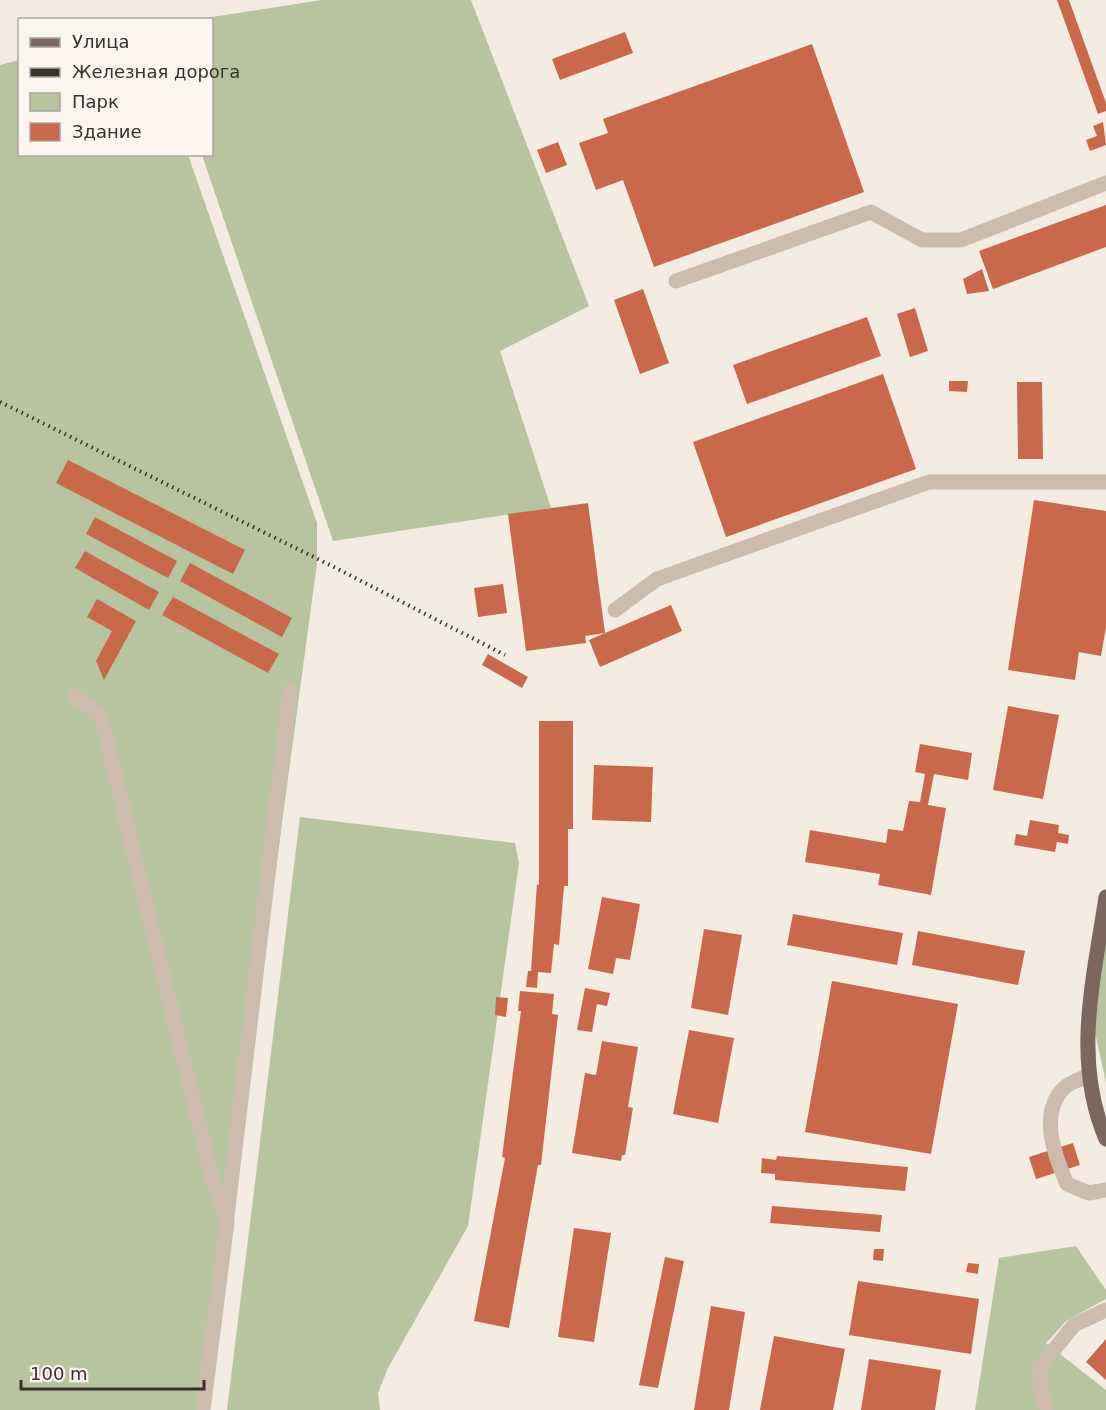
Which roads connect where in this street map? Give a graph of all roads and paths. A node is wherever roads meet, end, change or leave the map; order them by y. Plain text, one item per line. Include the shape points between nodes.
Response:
1 (1106, 183) edge
2 (676, 281) dead end
3 (1106, 482) edge
4 (615, 610) dead end
5 (290, 691) dead end
6 (75, 696) dead end
7 (1106, 897) edge
8 (1089, 1075) junction
9 (1106, 1139) edge
10 (1106, 1190) edge
11 (226, 1222) junction
12 (1106, 1310) edge
13 (203, 1410) edge
14 (1047, 1410) edge

1 - 2 street via 961,240 922,240 871,212
3 - 4 street via 929,482 657,579
5 - 11 street
6 - 11 street via 101,717 211,1174
7 - 8 main road via 1086,1026
8 - 9 main road
8 - 10 street via 1064,1088 1052,1112 1052,1149 1067,1184 1089,1193
11 - 13 street
12 - 14 street via 1074,1325 1040,1367 1041,1392

